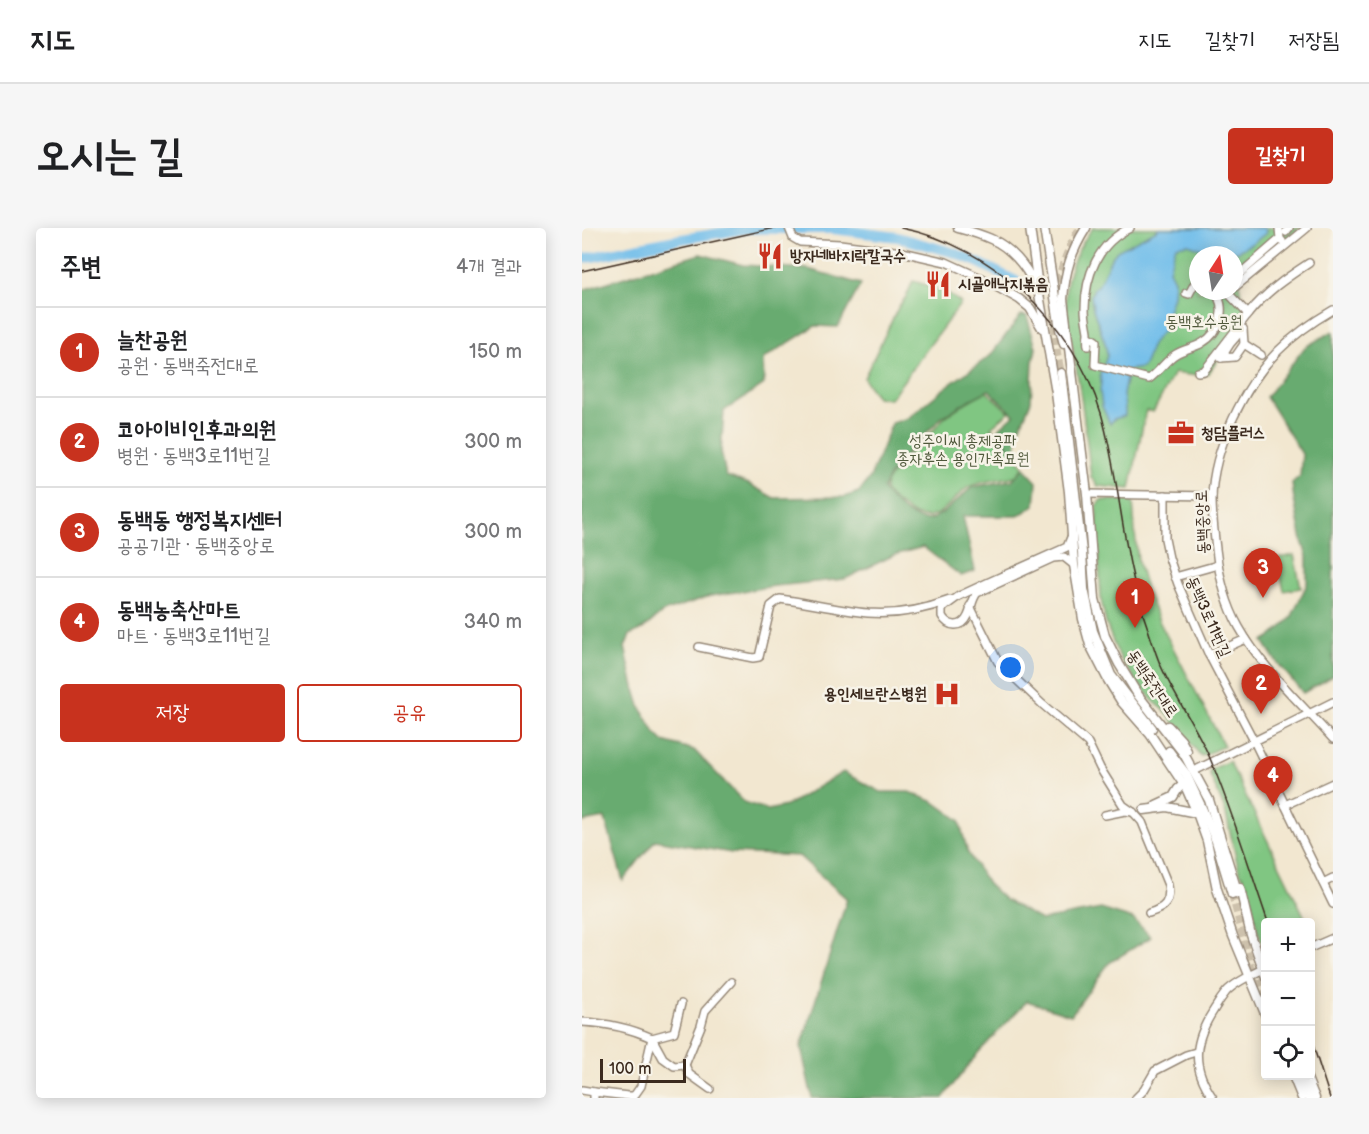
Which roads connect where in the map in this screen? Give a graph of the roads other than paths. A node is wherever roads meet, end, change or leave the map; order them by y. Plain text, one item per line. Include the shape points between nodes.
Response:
1 (958, 228) edge
2 (1030, 228) edge
3 (1044, 228) edge
4 (1086, 228) edge
5 (1130, 228) edge
6 (1307, 228) edge
7 (1285, 229) edge
8 (790, 231) edge
9 (1283, 242) junction
10 (1034, 263) junction
11 (1309, 263) dead end
12 (1243, 271) edge
13 (981, 278) joint
14 (1053, 280) junction
15 (1243, 280) edge
16 (1186, 293) dead end
17 (1039, 294) junction
18 (1189, 294) edge
19 (1220, 300) edge
20 (1236, 300) edge
21 (1333, 310) edge
22 (1248, 314) junction
23 (1045, 333) junction
24 (1211, 336) junction
25 (1224, 345) junction
26 (1242, 349) dead end
27 (1261, 355) dead end
28 (1072, 370) junction
29 (1198, 372) dead end
30 (1061, 374) tunnel mouth
31 (1087, 494) junction
32 (1165, 495) junction
33 (1212, 496) junction
34 (1072, 535) junction
35 (1074, 565) junction
36 (1218, 565) junction
37 (1175, 577) junction
38 (1085, 592) junction
39 (960, 596) junction
40 (933, 606) junction
41 (970, 606) junction
42 (942, 610) junction
43 (1083, 619) junction
44 (965, 620) junction
45 (980, 626) junction
46 (1246, 639) junction
47 (699, 646) dead end
48 (1209, 655) junction
49 (1108, 680) junction
50 (1123, 691) junction
51 (1138, 695) junction
52 (1333, 702) edge
53 (1310, 714) junction
54 (1333, 739) edge
55 (1254, 741) junction
56 (1198, 769) junction
57 (1333, 783) edge
58 (1184, 784) junction
59 (1285, 805) junction
60 (1144, 810) junction
61 (1133, 812) junction
62 (1197, 813) junction
63 (1105, 815) dead end
64 (1333, 878) edge
65 (1323, 883) junction
66 (1333, 904) edge
67 (1149, 913) dead end
68 (1251, 935) junction
69 (1233, 936) junction
70 (1333, 938) edge
71 (1315, 946) edge
72 (1261, 963) tunnel mouth
73 (1262, 972) edge
74 (1249, 977) junction
75 (731, 982) dead end
76 (681, 1004) dead end
77 (1261, 1006) edge
78 (582, 1022) edge
79 (652, 1038) junction
80 (1196, 1052) junction
81 (685, 1065) junction
82 (1293, 1080) edge
83 (1301, 1080) edge
84 (1308, 1080) edge
85 (710, 1089) dead end
86 (582, 1090) edge
87 (594, 1095) edge
88 (634, 1097) edge
89 (1136, 1098) edge
90 (1213, 1098) edge
91 (1300, 1098) edge
92 (1309, 1098) edge
93 (1315, 1098) edge

1 - 17 main road via 993,239 1011,252 1022,263
2 - 10 main road
3 - 14 main road
4 - 28 main road via 1065,277 1063,299
5 - 24 street via 1101,252 1087,283 1085,312 1088,336 1096,341 1092,346 1095,365 1149,379 1175,354
6 - 9 street
7 - 9 street
8 - 13 street via 800,242 916,255 946,262
9 - 12 street
9 - 15 street
10 - 14 main road via 1040,258
10 - 17 main road
11 - 22 street via 1275,286
13 - 23 main road via 1030,308
14 - 28 main road via 1060,329
16 - 18 street
17 - 23 main road
19 - 24 street via 1221,317
20 - 22 street
21 - 33 street, 동백중앙로 via 1288,342 1251,386 1224,441
22 - 25 street
23 - 34 main road
24 - 25 street
25 - 29 street via 1204,371
26 - 27 street
28 - 31 main road, 동백죽전대로
30 - 38 main road, 동백죽전대로
31 - 32 street
31 - 51 main road, 동백죽전대로 via 1097,608 1105,636
32 - 33 street
32 - 37 street, 동백3로11번길 via 1165,539
33 - 36 street, 동백중앙로
34 - 35 main road
34 - 39 street via 1066,547
35 - 41 street via 1064,557 1053,558 981,590
35 - 43 main road
36 - 37 street
36 - 46 street, 동백중앙로 via 1229,606
37 - 48 street, 동백3로11번길
38 - 43 main road
38 - 50 main road, 동백죽전대로 via 1093,631 1111,675
39 - 40 street
39 - 42 street
40 - 42 street
40 - 47 street via 869,613 780,599 771,606 759,657
41 - 44 street
41 - 45 street
42 - 44 street via 943,619 951,625
43 - 49 main road via 1090,645
44 - 45 street
45 - 61 street via 998,662 1088,743 1122,805
46 - 48 street
46 - 53 street, 동백중앙로
48 - 55 street, 동백3로11번길
49 - 50 main road
49 - 58 main road
50 - 51 main road, 동백죽전대로 via 1186,774 1235,894 1209,800 1184,754
51 - 56 main road via 1180,740
52 - 53 street
53 - 54 street, 동백중앙로
53 - 55 street
55 - 56 street
55 - 59 street, 동백3로11번길
56 - 68 main road via 1217,806
57 - 59 street
58 - 60 main road via 1168,800
58 - 62 main road
59 - 65 street, 동백3로11번길
60 - 61 street
60 - 62 main road via 1167,807
61 - 63 street
61 - 67 street via 1142,822 1168,885 1168,900
62 - 69 main road
64 - 65 street
65 - 66 street, 동백3로11번길
68 - 69 main road via 1241,944
68 - 72 main road
69 - 74 main road
70 - 71 street
73 - 74 street
74 - 77 main road
74 - 80 street via 1226,991 1199,1037
75 - 81 street via 705,1011
76 - 79 street via 674,1032
78 - 79 street via 634,1030
79 - 81 street via 663,1058 674,1066
79 - 88 street via 641,1086
80 - 89 street via 1155,1071
80 - 90 street via 1204,1085
81 - 85 street via 689,1074
82 - 91 main road
83 - 92 main road
84 - 93 main road
86 - 87 street
87 - 88 street

